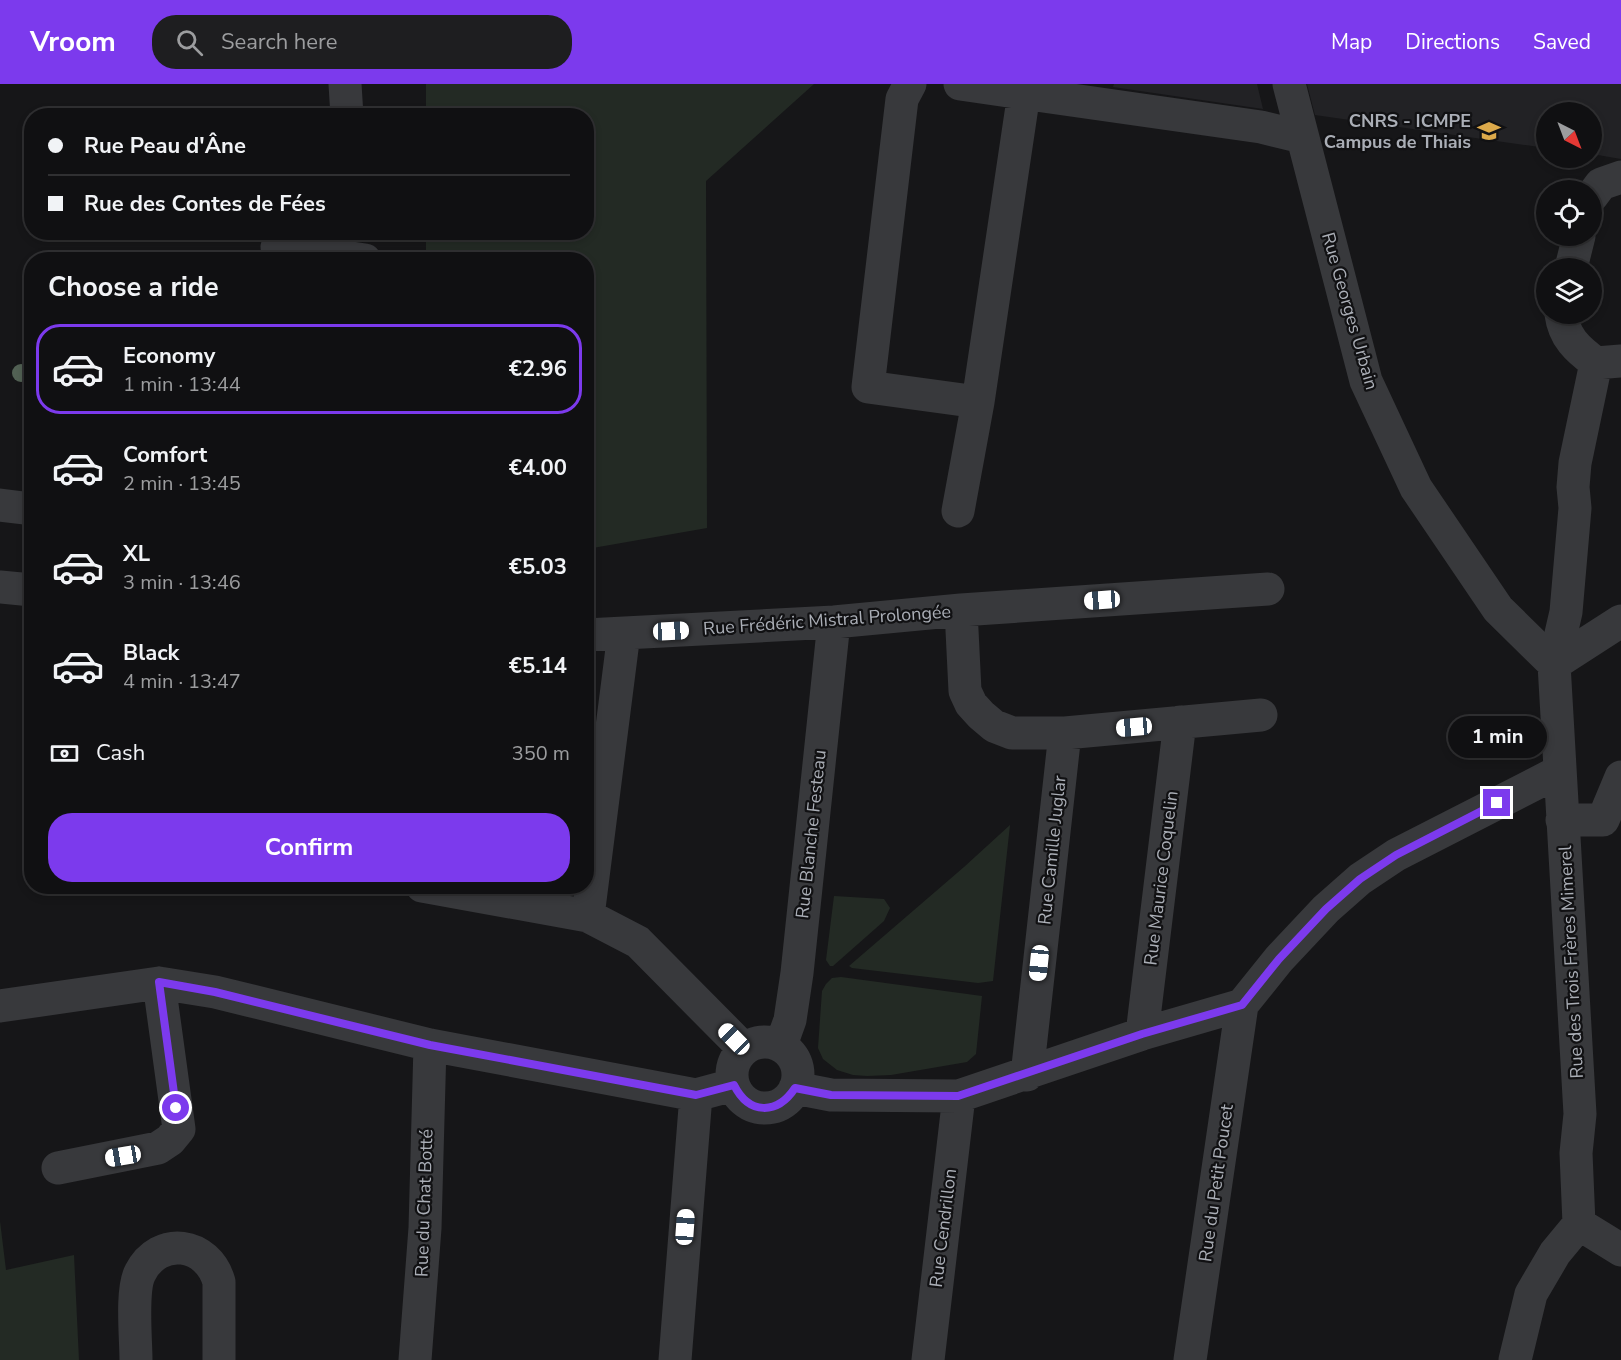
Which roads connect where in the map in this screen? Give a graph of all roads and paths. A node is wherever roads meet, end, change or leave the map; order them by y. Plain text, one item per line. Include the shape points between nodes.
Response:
1 (345, 84) edge
2 (910, 84) edge
3 (960, 84) edge
4 (1289, 84) edge
5 (1023, 93) junction
6 (346, 108) edge
7 (1302, 137) junction
8 (1621, 177) edge
9 (1602, 184) edge
10 (277, 247) dead end
11 (358, 250) edge
12 (1564, 324) edge
13 (1608, 362) edge
14 (978, 402) junction
15 (0, 506) edge
16 (24, 508) edge
17 (958, 511) dead end
18 (0, 587) edge
19 (24, 589) edge
20 (1268, 589) dead end
21 (961, 610) junction
22 (834, 622) junction
23 (1617, 629) edge
24 (624, 633) junction
25 (594, 635) edge
26 (1554, 664) junction
27 (1261, 715) dead end
28 (1180, 722) junction
29 (1065, 733) junction
30 (1560, 771) junction
31 (1621, 777) edge
32 (1562, 820) junction
33 (594, 869) edge
34 (466, 894) edge
35 (591, 894) edge
36 (588, 916) junction
37 (159, 982) junction
38 (1242, 1005) junction
39 (0, 1006) edge
40 (1142, 1034) junction
41 (430, 1045) junction
42 (781, 1046) junction
43 (744, 1049) junction
44 (1027, 1075) junction
45 (734, 1085) junction
46 (795, 1088) junction
47 (696, 1095) junction
48 (958, 1096) junction
49 (58, 1168) dead end
50 (1579, 1224) junction
51 (1621, 1250) edge
52 (136, 1360) edge
53 (219, 1360) edge
54 (415, 1360) edge
55 (675, 1360) edge
56 (928, 1360) edge
57 (1190, 1360) edge
58 (1515, 1360) edge

1 - 6 street
2 - 14 street via 902,99 868,387
3 - 5 street
4 - 7 street, Rue Georges Urbain
5 - 7 street via 1261,127
5 - 14 street
7 - 26 street, Rue Georges Urbain via 1366,381 1416,488 1498,609
8 - 9 street
10 - 11 street
12 - 13 street via 1566,335 1578,349
13 - 26 street, Rue des Trois Frères Mimerel via 1575,463 1566,612
14 - 17 street
15 - 16 street
18 - 19 street
20 - 21 street, Rue Frédéric Mistral Prolongée
21 - 22 street, Rue Frédéric Mistral Prolongée
21 - 29 street via 965,691 971,704 994,726 1012,734
22 - 24 street, Rue Frédéric Mistral Prolongée
22 - 42 street, Rue Blanche Festeau via 797,973 790,1020
23 - 26 street
24 - 25 street, Rue Frédéric Mistral Prolongée
24 - 33 street
26 - 30 street, Rue des Trois Frères Mimerel
27 - 28 street
28 - 29 street
28 - 40 street, Rue Maurice Coquelin
29 - 44 street, Rue Camille Juglar
30 - 32 street, Rue des Trois Frères Mimerel
30 - 38 street via 1396,855 1360,879 1279,959
31 - 32 street via 1603,820
32 - 50 street, Rue des Trois Frères Mimerel via 1580,1114 1576,1153
34 - 36 street
35 - 36 street
36 - 43 street via 638,942
37 - 39 street
37 - 41 street
37 - 49 street via 179,1129 158,1148
38 - 40 street
38 - 57 street, Rue du Petit Poucet
40 - 44 street
41 - 47 street
41 - 54 street, Rue du Chat Botté via 425,1228
42 - 43 street via 762,1042
42 - 46 street via 795,1059
43 - 45 street via 733,1065
44 - 48 street
45 - 46 street via 747,1103 769,1108 789,1098
45 - 47 street
46 - 48 street via 831,1095
47 - 55 street
48 - 56 street, Rue Cendrillon
50 - 51 street
50 - 58 street via 1555,1253 1531,1294
52 - 53 street via 136,1287 140,1273 162,1251 179,1247 201,1254 216,1272

